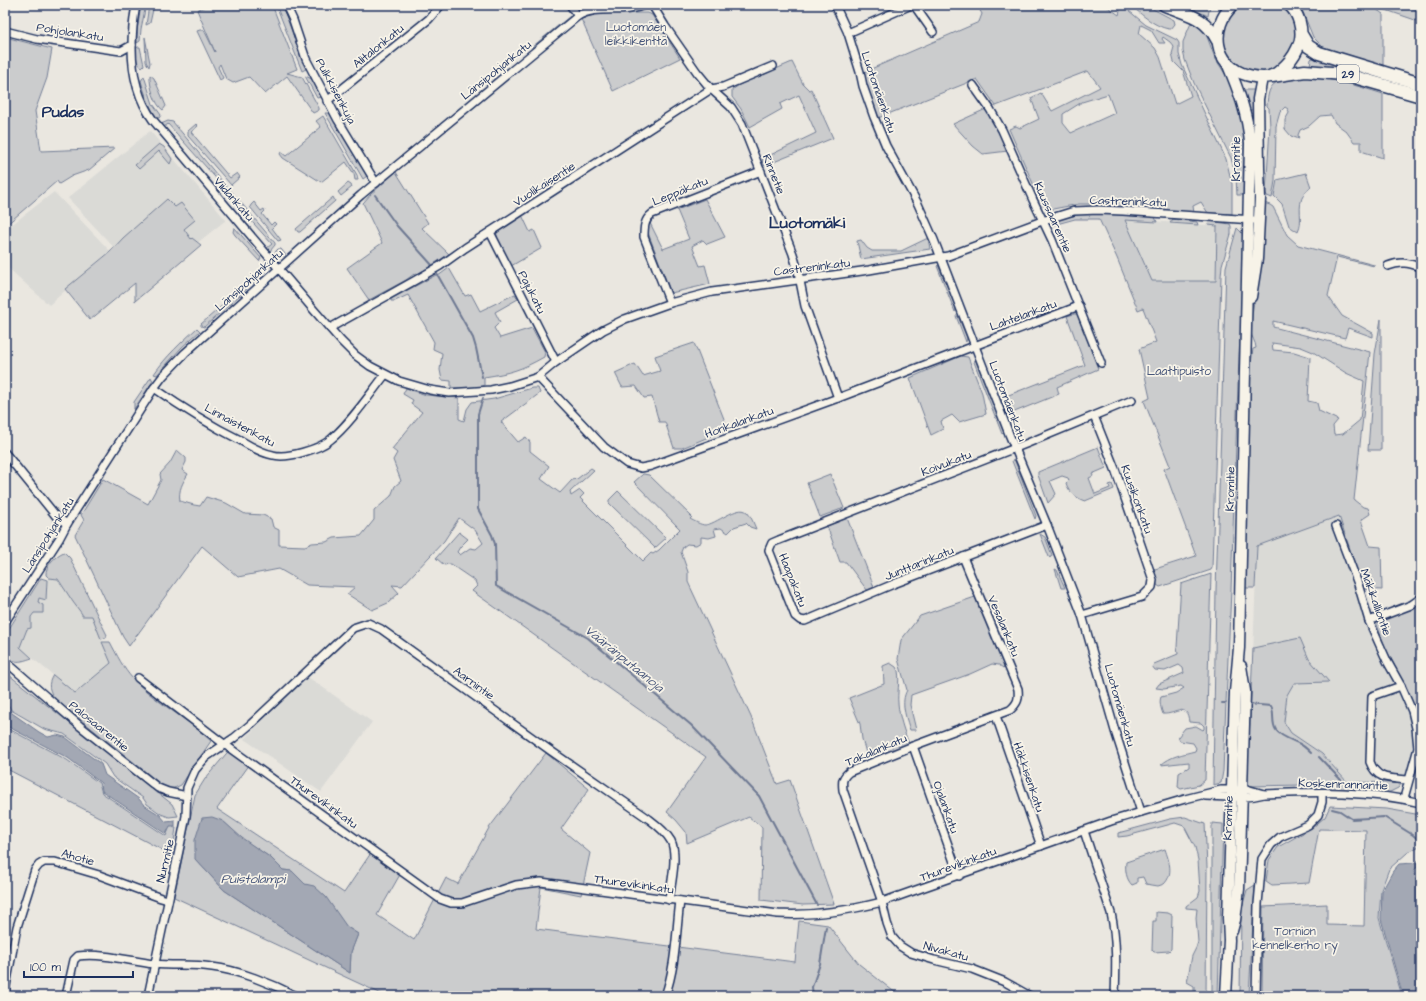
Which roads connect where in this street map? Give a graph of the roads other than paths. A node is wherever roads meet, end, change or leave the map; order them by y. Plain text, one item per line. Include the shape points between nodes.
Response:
1 (136, 5) edge
2 (286, 5) edge
3 (441, 5) edge
4 (570, 5) edge
5 (644, 5) edge
6 (652, 5) edge
7 (835, 5) edge
8 (910, 5) edge
9 (914, 5) edge
10 (1164, 5) edge
11 (1233, 5) edge
12 (1291, 6) edge
13 (578, 16) junction
14 (5, 31) edge
15 (933, 32) dead end
16 (848, 33) junction
17 (1302, 36) junction
18 (1217, 40) junction
19 (132, 45) junction
20 (1227, 63) junction
21 (774, 66) dead end
22 (1267, 77) junction
23 (1421, 84) edge
24 (974, 85) dead end
25 (711, 89) junction
26 (1421, 96) edge
27 (327, 101) junction
28 (761, 170) junction
29 (376, 183) junction
30 (1248, 220) junction
31 (1259, 220) junction
32 (1042, 221) junction
33 (490, 232) junction
34 (941, 258) junction
35 (1388, 266) dead end
36 (1421, 267) edge
37 (278, 268) junction
38 (800, 280) junction
39 (670, 303) junction
40 (1079, 306) junction
41 (330, 328) junction
42 (1246, 330) junction
43 (975, 345) junction
44 (556, 362) junction
45 (1101, 363) dead end
46 (385, 374) junction
47 (538, 377) junction
48 (154, 388) junction
49 (838, 398) junction
50 (1132, 400) dead end
51 (1094, 416) junction
52 (1014, 448) junction
53 (5, 453) edge
54 (67, 524) junction
55 (1047, 525) junction
56 (1336, 526) dead end
57 (770, 546) joint
58 (963, 557) junction
59 (1421, 598) edge
60 (1082, 615) junction
61 (800, 620) joint
62 (1369, 621) junction
63 (5, 622) edge
64 (5, 661) edge
65 (138, 678) dead end
66 (1401, 686) junction
67 (1017, 704) joint
68 (996, 716) junction
69 (224, 744) junction
70 (913, 746) junction
71 (1408, 780) junction
72 (1322, 793) junction
73 (1237, 794) junction
74 (186, 796) junction
75 (1404, 798) junction
76 (1421, 803) edge
77 (1141, 812) junction
78 (1084, 831) junction
79 (1041, 846) junction
80 (959, 876) junction
81 (168, 900) junction
82 (669, 900) junction
83 (680, 901) junction
84 (882, 902) junction
85 (155, 964) junction
86 (5, 991) edge
87 (66, 996) edge
88 (148, 996) edge
89 (296, 996) edge
90 (665, 996) edge
91 (1030, 996) edge
92 (1115, 996) edge
93 (1226, 996) edge
94 (1256, 996) edge

1 - 19 street, Viidankatu
2 - 27 street, Pulkkisenkuja via 306,59
3 - 27 street, Alitalonkatu via 429,19
4 - 13 street
5 - 13 street via 636,9 594,10
6 - 25 street, Rinnetie via 680,49
7 - 16 street, Luotomäenkatu
8 - 16 street
9 - 15 street
10 - 18 highway via 1204,22
11 - 18 highway via 1222,18
12 - 17 highway, 29
13 - 29 street, Länsipohjankatu
14 - 19 street, Pohjolankatu via 37,39 122,51
16 - 34 street, Luotomäenkatu via 877,125 925,219
17 - 22 highway via 1296,54 1283,68
17 - 23 highway, 29 via 1308,46 1319,53
18 - 20 highway
19 - 37 street, Viidankatu via 135,82 145,109
20 - 22 highway, 29 via 1244,74
20 - 30 main road, Kromitie via 1239,91 1249,127
21 - 25 street, Vuolikaisentie via 723,87
22 - 26 highway, 29 via 1305,72 1344,74
22 - 31 main road, Kromitie via 1258,99
24 - 32 street, Kuussaarentie via 1002,130
25 - 28 street, Rinnetie via 731,107 742,124
25 - 33 street, Vuolikaisentie
27 - 29 street, Pulkkisenkuja
28 - 38 street, Rinnetie via 793,254
28 - 39 street, Leppäkatu via 655,212 647,218 644,237
29 - 37 street, Länsipohjankatu
30 - 31 street, Castreninkatu
30 - 32 street, Castreninkatu via 1099,210 1074,211
30 - 42 main road, Kromitie
31 - 42 main road, Kromitie via 1257,259
32 - 34 street, Castreninkatu
32 - 40 street, Kuussaarentie
33 - 41 street, Vuolikaisentie via 440,266
33 - 44 street, Pajukatu
34 - 38 street, Castreninkatu
34 - 43 street, Luotomäenkatu
35 - 36 street via 1403,262
37 - 41 street, Viidankatu
37 - 48 street, Länsipohjankatu via 185,353
38 - 39 street, Castreninkatu via 712,292
38 - 49 street, Rinnetie via 806,306
39 - 44 street, Castreninkatu via 614,324 595,334
40 - 43 street, Lahtelankatu
40 - 45 street, Kuussaarentie
41 - 46 street, Viidankatu via 355,354
42 - 73 main road, Kromitie via 1239,648 1235,692
43 - 49 street, Honkalankatu
43 - 52 street, Luotomäenkatu
44 - 47 street, Castreninkatu
46 - 47 street, Castreninkatu via 430,390 461,393 491,390
46 - 48 street, Linnaistenkatu via 330,440 299,454 282,456 273,456 233,437
47 - 49 street, Honkalankatu via 604,447 627,464 640,468
48 - 54 street, Länsipohjankatu
50 - 51 street, Koivukatu
51 - 52 street, Koivukatu
51 - 60 street, Kuusikonkatu via 1149,567 1153,585 1142,597
52 - 55 street, Luotomäenkatu
52 - 57 street, Koivukatu via 772,543
53 - 54 street via 56,516
54 - 63 street, Länsipohjankatu
55 - 58 street, Junttarinkatu
55 - 60 street, Luotomäenkatu
56 - 62 street, Mäkikalliontie
57 - 61 street, Haapakatu via 769,550 795,616
58 - 61 street, Junttarinkatu via 805,621
58 - 67 street, Vesalankatu via 1018,689
59 - 62 street
60 - 77 street, Luotomäenkatu
62 - 66 street, Mäkikalliontie
64 - 74 street, Palosaarentie via 80,726 158,788
65 - 69 street, Thurevikinkatu
66 - 71 street, Mäkikalliontie via 1412,711 1418,738 1418,748
66 - 71 street via 1372,696 1370,762 1372,768 1384,778
67 - 68 street, Takalankatu
68 - 70 street, Takalankatu
68 - 79 street, Häkkisenkatu
69 - 74 street, Nurmitie via 206,757 195,770
69 - 82 street, Thurevikinkatu via 440,899 451,903 462,903 516,884 541,882
69 - 82 street, Aarnintie via 251,724 353,628 368,623 381,629 663,830 672,842 674,855
70 - 80 street, Ojalankatu
70 - 84 street, Takalankatu via 849,772 843,777 842,782
71 - 75 street, Mäkikalliontie
72 - 73 street, Koskenrannantie via 1264,794 1250,790
72 - 75 street, Koskenrannantie
72 - 94 street via 1318,815 1308,825 1280,837 1262,859 1258,904
73 - 77 street, Thurevikinkatu via 1221,790
73 - 93 main road, Kromitie
74 - 81 street, Nurmitie via 184,822
75 - 76 street, Koskenrannantie
77 - 78 street, Thurevikinkatu
78 - 79 street, Thurevikinkatu
78 - 92 street via 1114,927
79 - 80 street, Thurevikinkatu
80 - 84 street, Thurevikinkatu
81 - 85 street, Nurmitie
81 - 86 street, Ahotie via 99,875 55,862 44,862 34,870 17,927
82 - 83 street, Thurevikinkatu
83 - 84 street, Thurevikinkatu via 802,915 855,909
83 - 90 street via 673,962
84 - 91 street, Nivakatu via 892,937 911,953 979,972 1005,982
85 - 87 street via 91,954 78,956 74,960
85 - 88 street, Nurmitie
85 - 89 street via 228,969

